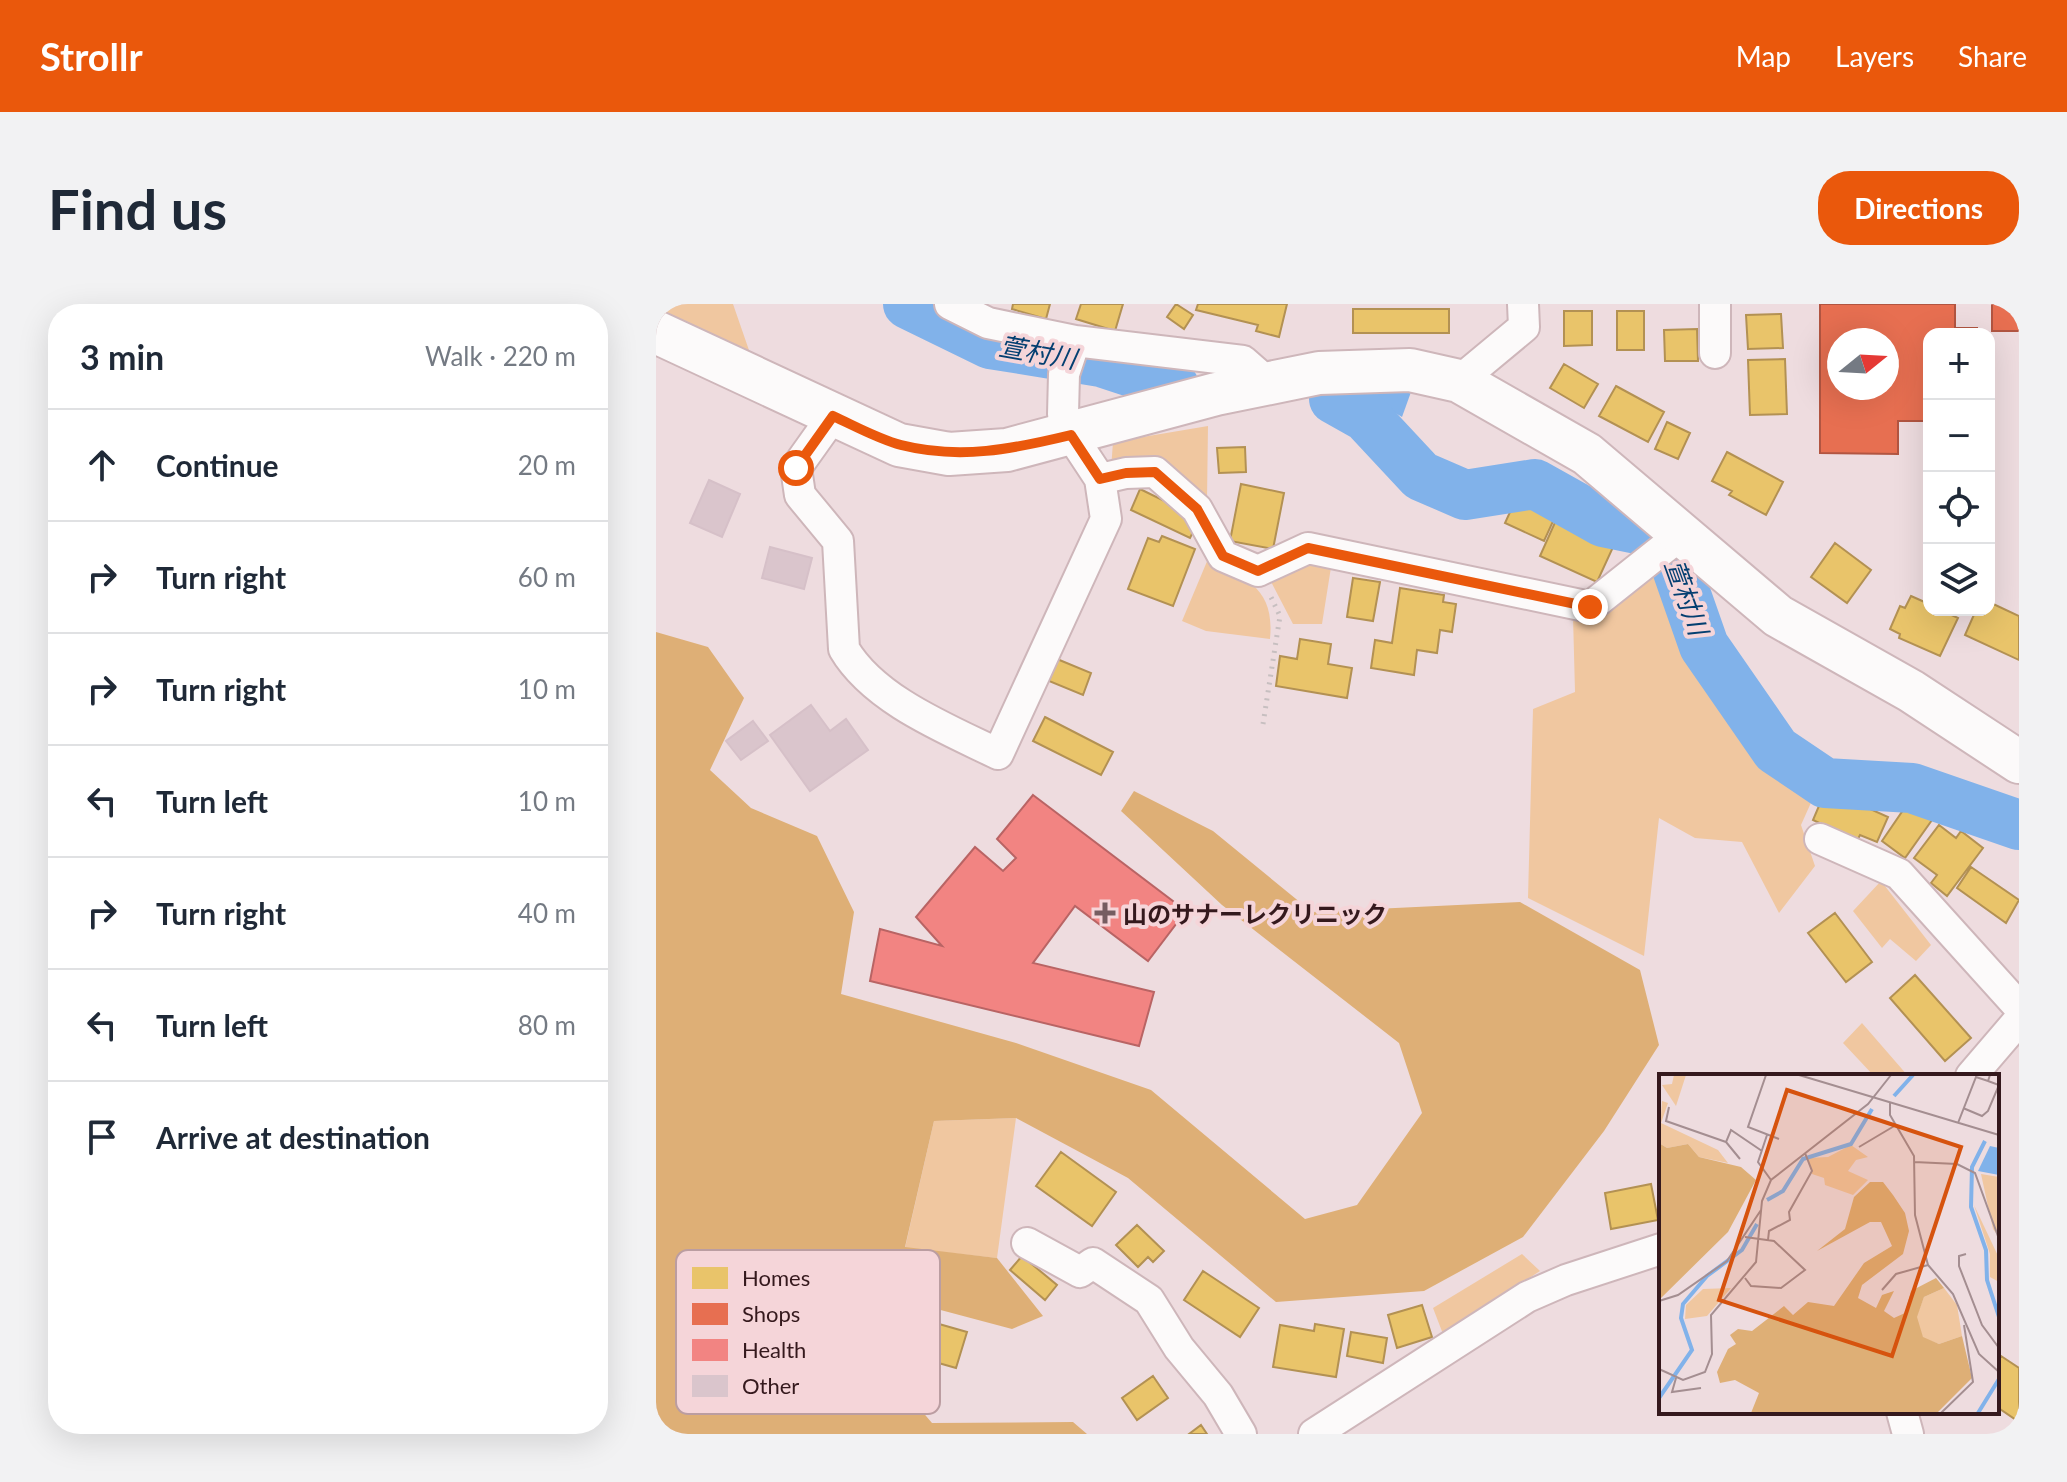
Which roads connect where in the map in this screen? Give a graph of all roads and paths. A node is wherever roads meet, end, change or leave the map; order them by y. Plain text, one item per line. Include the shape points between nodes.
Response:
1 (950, 304) edge
2 (1523, 304) edge
3 (1715, 304) edge
4 (656, 332) edge
5 (1075, 341) junction
6 (1715, 353) dead end
7 (1459, 381) junction
8 (1267, 382) junction
9 (833, 416) junction
10 (1071, 435) junction
11 (1100, 479) junction
12 (1672, 543) junction
13 (1258, 571) junction
14 (1263, 724) dead end
15 (2019, 762) edge
16 (1820, 839) dead end
17 (2019, 1007) edge
18 (2019, 1020) edge
19 (1973, 1074) edge
20 (1027, 1243) dead end
21 (1659, 1250) edge
22 (1903, 1414) edge
23 (1241, 1434) edge
24 (1314, 1434) edge
25 (1908, 1434) edge

1 - 5 street via 988,323
2 - 7 street via 1524,327
3 - 6 street
4 - 9 street
5 - 8 street via 1243,361
5 - 10 street via 1064,374 1063,414
7 - 8 street via 1410,370 1319,373
7 - 12 street via 1587,454
8 - 10 street
9 - 10 street via 899,445 949,454 1007,450
9 - 11 street via 796,468 800,495 838,541 844,649 910,711 998,754 1106,519
10 - 11 street
11 - 13 street via 1155,472 1197,509 1223,556
12 - 13 street via 1590,607 1308,548
12 - 15 street via 1778,616 1911,691
13 - 14 path via 1280,616
16 - 17 street via 1899,874
18 - 19 street
20 - 23 street via 1080,1272 1093,1263 1149,1300
21 - 24 street via 1527,1297
22 - 25 street

